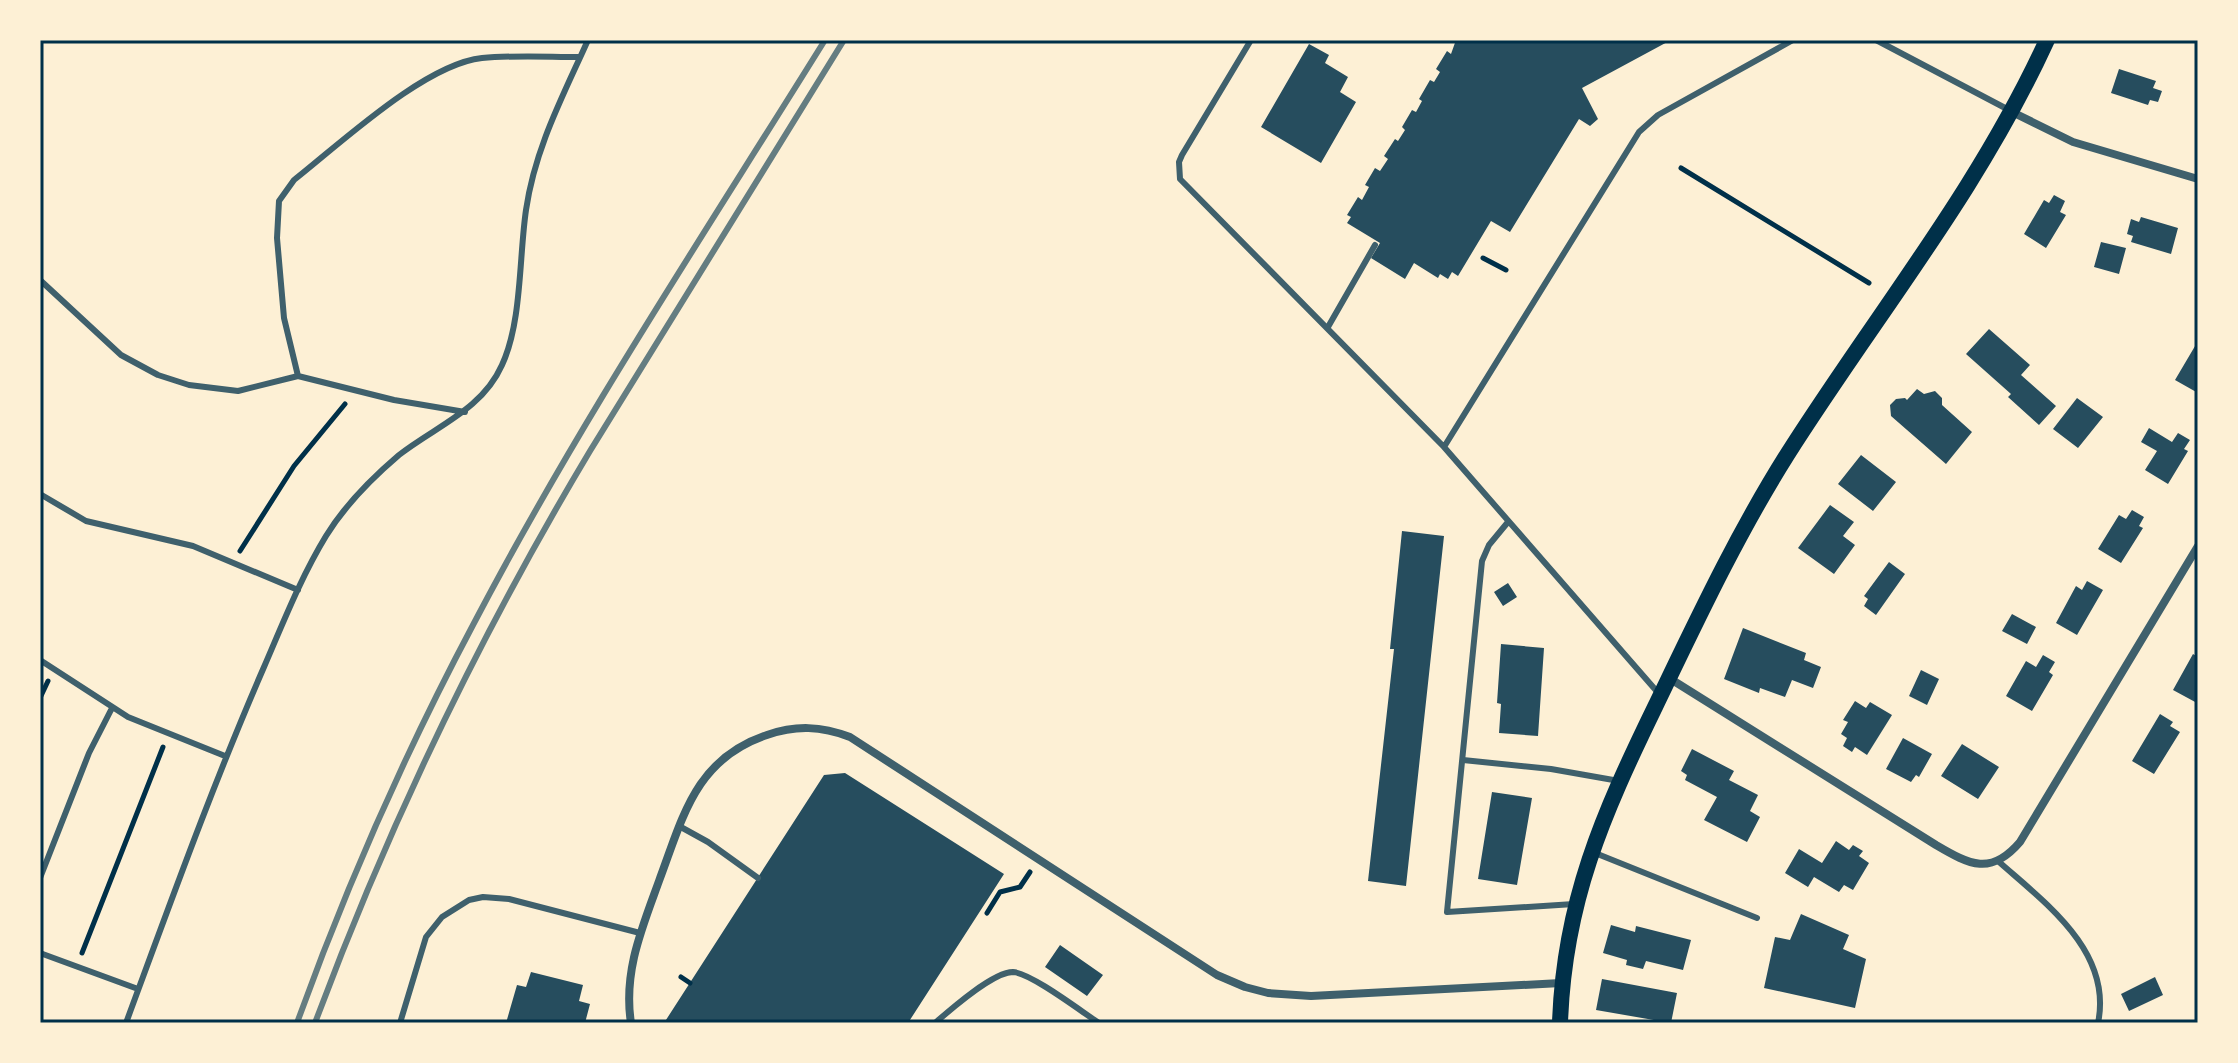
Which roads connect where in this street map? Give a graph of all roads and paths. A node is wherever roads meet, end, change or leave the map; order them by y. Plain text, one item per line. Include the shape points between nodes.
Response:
1 (588, 40) edge
2 (1251, 40) edge
3 (1793, 40) edge
4 (1876, 40) edge
5 (2047, 40) edge
6 (580, 57) junction
7 (2012, 112) junction
8 (1681, 168) dead end
9 (2198, 179) edge
10 (1375, 245) dead end
11 (1483, 258) dead end
12 (1506, 270) dead end
13 (40, 280) edge
14 (1869, 283) dead end
15 (1328, 327) junction
16 (298, 376) junction
17 (355, 390) junction
18 (465, 412) junction
19 (1444, 447) junction
20 (40, 494) edge
21 (1508, 522) junction
22 (2198, 546) edge
23 (234, 562) junction
24 (298, 590) junction
25 (40, 660) edge
26 (1669, 678) junction
27 (1660, 696) junction
28 (112, 708) junction
29 (169, 735) junction
30 (225, 756) junction
31 (1463, 760) junction
32 (1619, 781) junction
33 (679, 826) junction
34 (1591, 851) junction
35 (1998, 861) junction
36 (1032, 869) dead end
37 (40, 878) edge
38 (758, 878) dead end
39 (1574, 904) junction
40 (987, 913) dead end
41 (1757, 918) dead end
42 (640, 933) junction
43 (40, 953) edge
44 (77, 966) junction
45 (681, 977) dead end
46 (690, 983) dead end
47 (1561, 983) junction
48 (138, 989) junction
49 (126, 1023) edge
50 (400, 1023) edge
51 (631, 1023) edge
52 (935, 1023) edge
53 (1099, 1023) edge
54 (1560, 1023) edge
55 (2098, 1023) edge

1 - 6 lane
2 - 15 lane via 1182,155 1180,179
3 - 19 lane via 1658,115 1639,132
4 - 7 lane
5 - 7 main road
6 - 16 lane via 480,58 453,66 420,82 294,180 279,201 277,238 284,318
6 - 18 lane via 535,167 504,362 492,386
7 - 9 street via 2073,142
7 - 26 main road via 1929,248 1753,511
8 - 14 path
10 - 15 lane
11 - 12 path
13 - 16 lane via 121,355 158,375 238,391
15 - 19 lane
16 - 17 lane
17 - 18 lane
17 - 23 path via 294,466
18 - 24 lane via 401,454 360,491 326,535
19 - 21 lane
20 - 23 lane via 86,521 183,543
21 - 27 lane
21 - 31 lane via 1482,561
22 - 35 street via 2020,842
23 - 24 lane
24 - 30 lane
25 - 28 lane
26 - 27 main road
26 - 35 street via 1960,859 1980,865
27 - 32 main road
28 - 29 lane
28 - 37 lane
29 - 30 lane
29 - 44 path
30 - 48 lane
31 - 32 lane
31 - 39 lane via 1447,912
32 - 34 main road
33 - 38 lane
33 - 42 street
33 - 47 street via 702,778 730,752 780,731 830,729 1217,975 1245,987 1311,996
34 - 39 main road
34 - 41 lane
35 - 55 lane via 2070,927 2096,982
36 - 40 path via 1020,887 1000,892
39 - 47 main road
42 - 50 lane via 509,899 469,900 442,917 426,937
42 - 51 street via 630,972
43 - 44 lane
44 - 48 lane
45 - 46 path
47 - 54 main road
48 - 49 lane
52 - 53 lane via 997,977 1015,972

